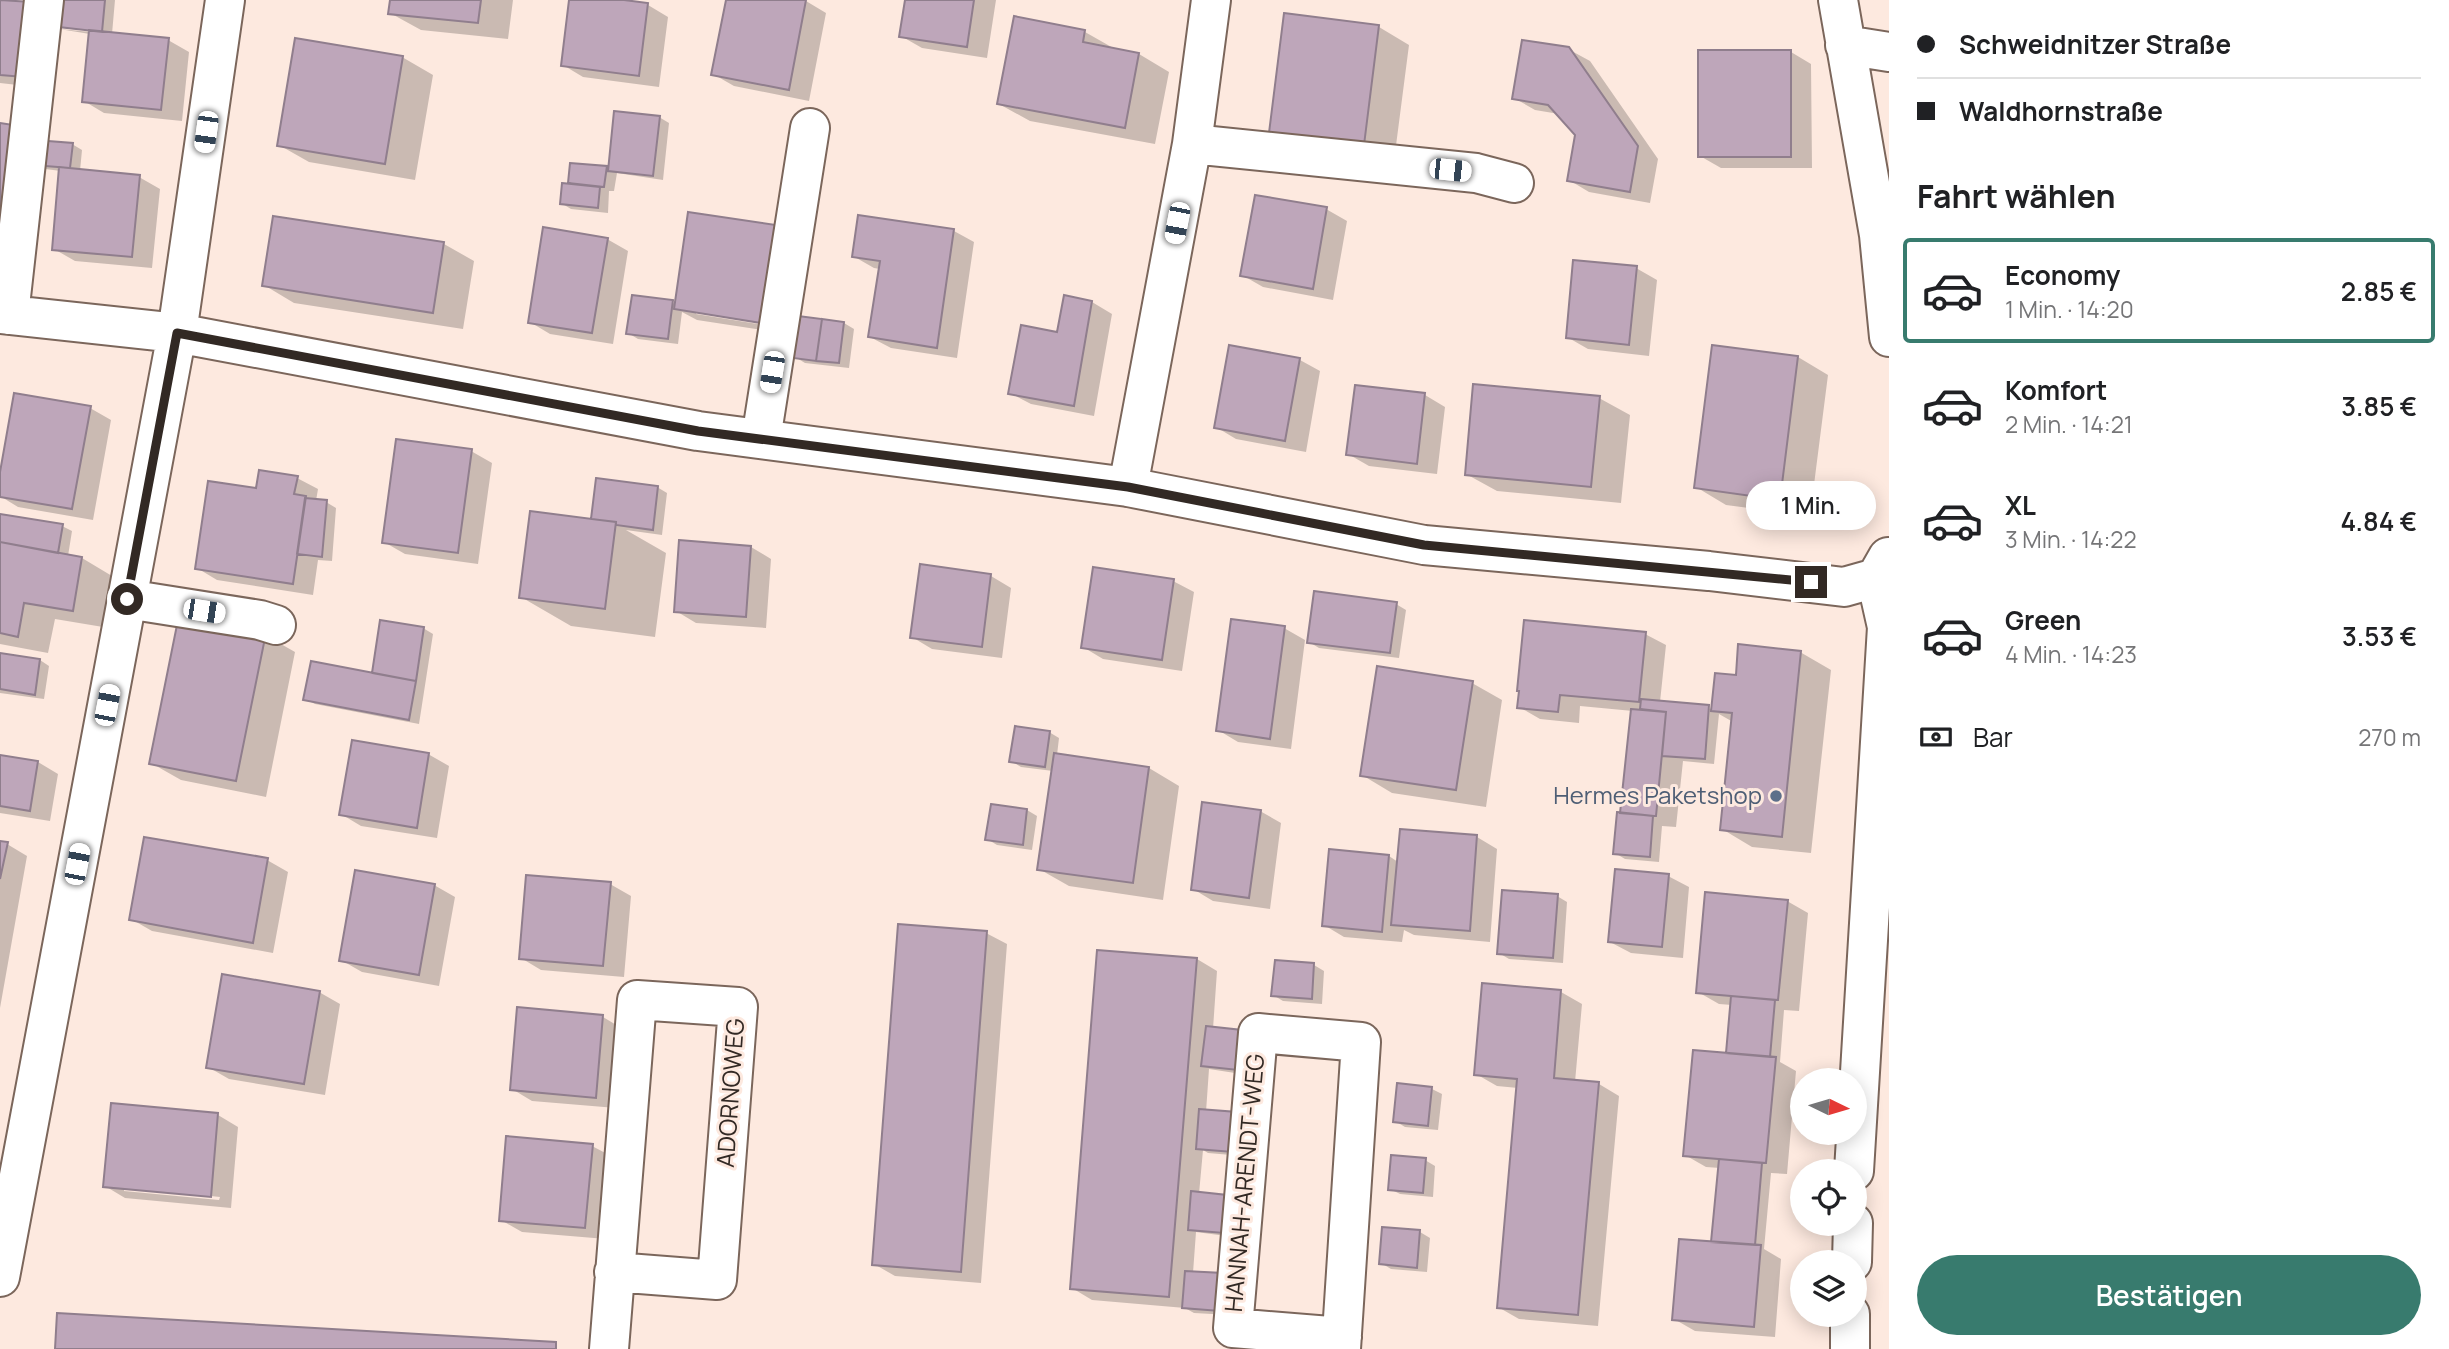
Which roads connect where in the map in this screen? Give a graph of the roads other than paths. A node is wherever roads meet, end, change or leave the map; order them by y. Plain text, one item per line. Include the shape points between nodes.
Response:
1 (44, 0) edge
2 (225, 0) edge
3 (1211, 0) edge
4 (1838, 0) edge
5 (1844, 45) junction
6 (1889, 52) edge
7 (810, 128) dead end
8 (1192, 144) junction
9 (1514, 183) dead end
10 (5, 315) edge
11 (177, 333) junction
12 (1889, 337) edge
13 (761, 439) junction
14 (1128, 487) junction
15 (1882, 567) edge
16 (127, 599) junction
17 (276, 625) dead end
18 (1855, 1159) edge
19 (614, 1272) junction
20 (0, 1277) edge
21 (1850, 1327) edge
22 (1341, 1343) edge
23 (609, 1349) edge
24 (1850, 1349) edge

1 - 10 street
2 - 11 street
3 - 8 street
4 - 5 street
5 - 6 street
5 - 12 street via 1879,235
7 - 13 street
8 - 9 street via 1476,173
8 - 14 street
10 - 11 street
11 - 13 street
11 - 16 street
13 - 14 street
14 - 15 street via 1424,545 1844,587
15 - 18 street via 1887,626
16 - 17 street
16 - 20 street
19 - 19 street, ADORNOWEG via 637,1000 738,1007 717,1280
19 - 23 street, ADORNOWEG
21 - 24 street
22 - 22 street, HANNAH-ARENDT-WEG via 1361,1042 1258,1033 1233,1328

